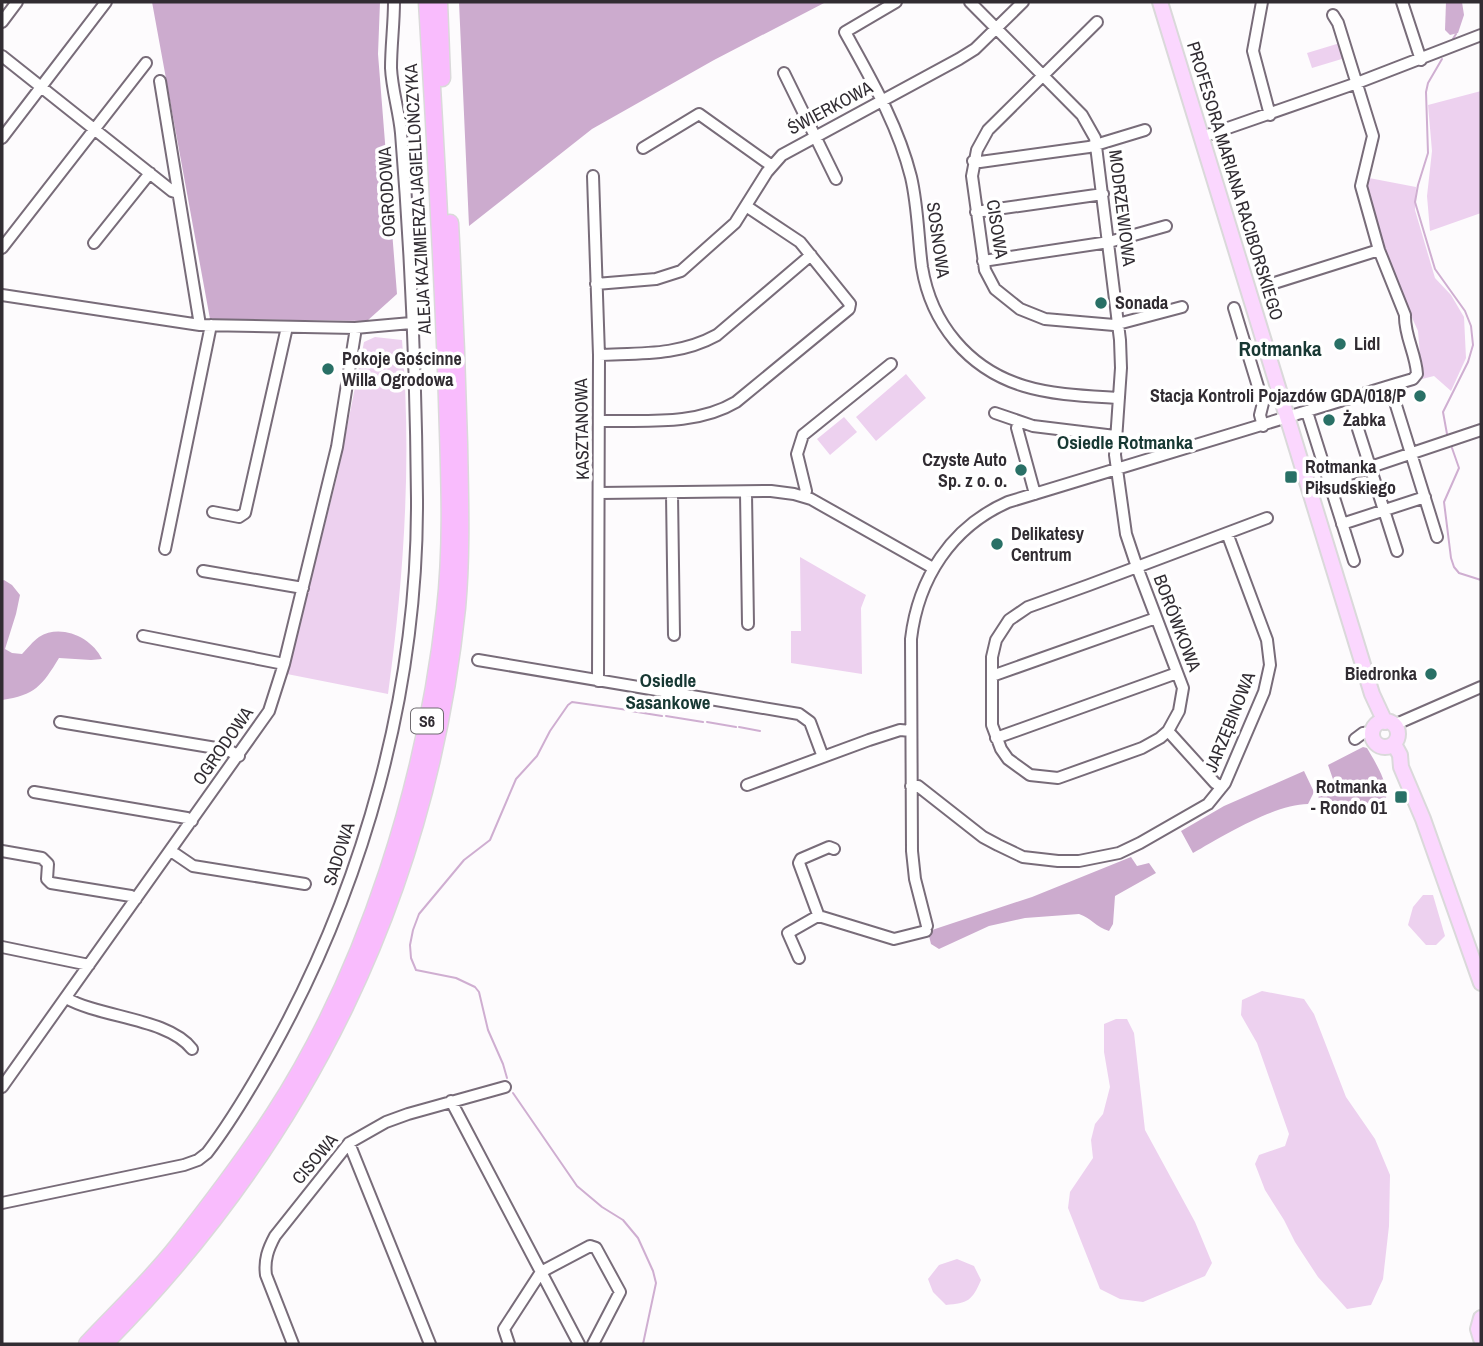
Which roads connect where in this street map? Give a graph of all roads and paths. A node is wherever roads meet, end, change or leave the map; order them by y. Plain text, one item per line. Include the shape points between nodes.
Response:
1 (17, 2) edge
2 (106, 2) edge
3 (394, 2) edge
4 (427, 2) edge
5 (439, 2) edge
6 (896, 2) edge
7 (970, 2) edge
8 (1023, 2) edge
9 (1160, 2) edge
10 (1262, 2) edge
11 (1402, 2) edge
12 (1333, 15) dead end
13 (2, 22) edge
14 (1097, 22) dead end
15 (996, 28) junction
16 (1481, 35) edge
17 (2, 56) edge
18 (1421, 60) junction
19 (146, 63) dead end
20 (784, 73) dead end
21 (1043, 76) junction
22 (160, 81) dead end
23 (1357, 83) junction
24 (41, 88) junction
25 (883, 100) junction
26 (1270, 115) junction
27 (94, 130) junction
28 (1145, 130) dead end
29 (816, 135) junction
30 (1202, 137) junction
31 (2, 138) edge
32 (1097, 145) junction
33 (643, 148) dead end
34 (973, 161) junction
35 (772, 166) junction
36 (150, 173) junction
37 (593, 176) dead end
38 (836, 179) dead end
39 (178, 192) junction
40 (1103, 194) junction
41 (746, 206) junction
42 (976, 212) junction
43 (1166, 226) dead end
44 (94, 243) dead end
45 (1109, 243) junction
46 (2, 248) edge
47 (1379, 250) junction
48 (811, 256) junction
49 (983, 261) junction
50 (596, 284) junction
51 (1268, 285) dead end
52 (2, 295) edge
53 (1182, 307) dead end
54 (1234, 308) dead end
55 (411, 323) junction
56 (1119, 324) junction
57 (205, 325) junction
58 (287, 327) junction
59 (355, 328) junction
60 (598, 355) junction
61 (891, 364) dead end
62 (1390, 386) junction
63 (1119, 398) junction
64 (1307, 412) junction
65 (995, 413) dead end
66 (1288, 418) junction
67 (599, 421) junction
68 (1019, 422) junction
69 (1263, 426) junction
70 (1357, 429) dead end
71 (1481, 430) edge
72 (1115, 436) junction
73 (1411, 453) junction
74 (1370, 467) junction
75 (1116, 468) junction
76 (1329, 481) junction
77 (600, 493) junction
78 (746, 493) junction
79 (672, 494) junction
80 (1035, 494) junction
81 (803, 496) junction
82 (1425, 497) junction
83 (1384, 510) junction
84 (213, 512) dead end
85 (1267, 518) dead end
86 (1342, 524) junction
87 (1227, 533) junction
88 (1437, 537) dead end
89 (165, 549) dead end
90 (1397, 551) dead end
91 (1354, 561) dead end
92 (1137, 567) junction
93 (933, 568) junction
94 (203, 570) dead end
95 (303, 588) junction
96 (1156, 618) junction
97 (748, 624) dead end
98 (674, 635) dead end
99 (143, 636) dead end
100 (478, 660) dead end
101 (284, 663) junction
102 (1178, 673) junction
103 (992, 676) junction
104 (598, 681) junction
105 (1481, 687) edge
106 (60, 722) dead end
107 (911, 731) junction
108 (1168, 732) junction
109 (1385, 733) junction
110 (996, 738) junction
111 (239, 756) junction
112 (823, 757) junction
113 (747, 785) dead end
114 (911, 786) junction
115 (1222, 787) junction
116 (34, 792) dead end
117 (192, 821) junction
118 (834, 849) dead end
119 (2, 851) edge
120 (171, 851) junction
121 (305, 884) dead end
122 (136, 899) junction
123 (819, 917) junction
124 (2, 947) edge
125 (799, 958) dead end
126 (89, 965) junction
127 (1481, 983) edge
128 (66, 998) junction
129 (192, 1049) dead end
130 (4, 1080) edge
131 (505, 1087) dead end
132 (451, 1101) junction
133 (349, 1143) junction
134 (2, 1203) edge
135 (541, 1272) junction
136 (1481, 1318) edge
137 (1481, 1339) edge
138 (87, 1344) edge
139 (104, 1344) edge
140 (293, 1344) edge
141 (430, 1344) edge
142 (509, 1344) edge
143 (579, 1344) edge
144 (593, 1344) edge

1 - 13 street
2 - 24 street
3 - 55 street, OGRODOWA via 391,67 401,131
4 - 138 highway, ALEJA KAZIMIERZA JAGIELLOŃCZYKA / S6 via 450,519 445,608 414,782 390,865 349,973 275,1113 174,1251
5 - 139 highway, ALEJA KAZIMIERZA JAGIELLOŃCZYKA / S6 via 461,513 457,606 426,784 403,865 361,976 304,1086 246,1176 186,1256
6 - 25 street, SOSNOWA via 845,32
7 - 15 street, MODRZEWIOWA
8 - 15 street, ŚWIERKOWA
9 - 30 main road, PROFESORA MARIANA RACIBORSKIEGO
10 - 26 street via 1253,51
11 - 18 street
12 - 23 street
14 - 21 street, CISOWA
15 - 21 street, MODRZEWIOWA
15 - 25 street, ŚWIERKOWA via 959,59
16 - 18 street
17 - 24 street
18 - 23 street
19 - 27 street
20 - 29 street
21 - 32 street, MODRZEWIOWA via 1086,120
21 - 34 street, CISOWA via 988,130
22 - 39 street
23 - 26 street
23 - 47 street via 1373,136 1361,186
24 - 27 street
24 - 31 street
25 - 29 street, ŚWIERKOWA
25 - 63 street, SOSNOWA via 910,174 929,293 949,335 979,364 1023,386
26 - 30 street
27 - 36 street
27 - 46 street
28 - 32 street
29 - 35 street, ŚWIERKOWA
29 - 38 street
30 - 66 main road, PROFESORA MARIANA RACIBORSKIEGO
32 - 34 street
32 - 40 street, MODRZEWIOWA
33 - 35 street via 699,114
34 - 42 street, CISOWA
35 - 41 street, ŚWIERKOWA
36 - 39 street
36 - 44 street
37 - 50 street, KASZTANOWA
39 - 57 street
40 - 42 street
40 - 45 street, MODRZEWIOWA
41 - 48 street via 796,238
41 - 50 street, ŚWIERKOWA via 725,234 677,273
42 - 49 street, CISOWA
43 - 45 street
45 - 49 street
45 - 56 street, MODRZEWIOWA
47 - 51 street
47 - 62 street via 1405,315 1417,369 1413,379
48 - 60 street via 699,345
48 - 67 street via 850,303 849,309 728,407 684,419
49 - 56 street, CISOWA via 995,289 1020,310 1045,319
50 - 60 street, KASZTANOWA
52 - 57 street
53 - 56 street, CISOWA
54 - 69 street via 1263,403
55 - 59 street
55 - 134 street, SADOWA via 417,502 402,673 366,828 332,926 302,992 255,1080 203,1157
56 - 63 street, MODRZEWIOWA
57 - 58 street
57 - 89 street
58 - 59 street
58 - 84 street via 245,513 239,517
59 - 95 street, OGRODOWA via 337,447
60 - 67 street, KASZTANOWA
61 - 81 street via 803,435 797,451 806,491
62 - 64 street
62 - 73 street
63 - 72 street, MODRZEWIOWA
64 - 66 street
64 - 76 street
65 - 68 street
66 - 69 street
66 - 109 main road, PROFESORA MARIANA RACIBORSKIEGO
67 - 77 street, KASZTANOWA
68 - 72 street
68 - 80 street
69 - 75 street
70 - 74 street
71 - 73 street
72 - 75 street, MODRZEWIOWA
73 - 74 street
73 - 82 street
74 - 76 street
74 - 83 street
75 - 80 street
75 - 92 street, BORÓWKOWA via 1126,534
76 - 86 street
77 - 79 street
77 - 104 street, KASZTANOWA
78 - 79 street
78 - 81 street
78 - 97 street
79 - 98 street
80 - 93 street via 979,518 951,542
81 - 93 street
82 - 83 street
82 - 88 street
83 - 86 street
83 - 90 street
85 - 87 street
86 - 91 street
87 - 92 street
87 - 115 street, JARZĘBINOWA via 1267,640 1270,665 1264,692
92 - 96 street, BORÓWKOWA
92 - 103 street, BORÓWKOWA via 1018,613 996,639
93 - 107 street via 912,627
94 - 95 street
95 - 101 street, OGRODOWA
96 - 102 street, BORÓWKOWA
96 - 103 street
99 - 101 street
100 - 104 street
101 - 111 street, OGRODOWA via 265,720
102 - 108 street, BORÓWKOWA via 1183,688 1180,711
102 - 110 street
103 - 110 street, BORÓWKOWA
104 - 112 street via 799,714 810,722
105 - 109 street
106 - 111 street via 228,750
107 - 112 street via 900,730
107 - 114 street
108 - 110 street, BORÓWKOWA via 1142,748 1058,778 1030,775 1018,768
108 - 115 street
109 - 127 main road, PROFESORA MARIANA RACIBORSKIEGO via 1428,832
111 - 117 street, OGRODOWA
112 - 113 street
114 - 115 street, JARZĘBINOWA via 918,786 998,845 1023,856 1058,861 1119,853 1202,809
114 - 123 street via 912,851 927,928 894,939
116 - 117 street
117 - 120 street, OGRODOWA
118 - 123 street via 829,847 799,863
119 - 122 street via 42,858 48,864 51,883
120 - 121 street via 193,866
120 - 122 street, OGRODOWA
122 - 126 street, OGRODOWA
123 - 125 street via 789,931
124 - 126 street
126 - 128 street, OGRODOWA
128 - 129 street via 169,1031
128 - 130 street, OGRODOWA
131 - 132 street, CISOWA
132 - 133 street, CISOWA via 386,1122
132 - 135 street
133 - 140 street, CISOWA via 268,1249 266,1275
133 - 141 street
135 - 142 street via 504,1329
135 - 143 street
135 - 144 street via 590,1245 596,1248 620,1292
136 - 137 main road

